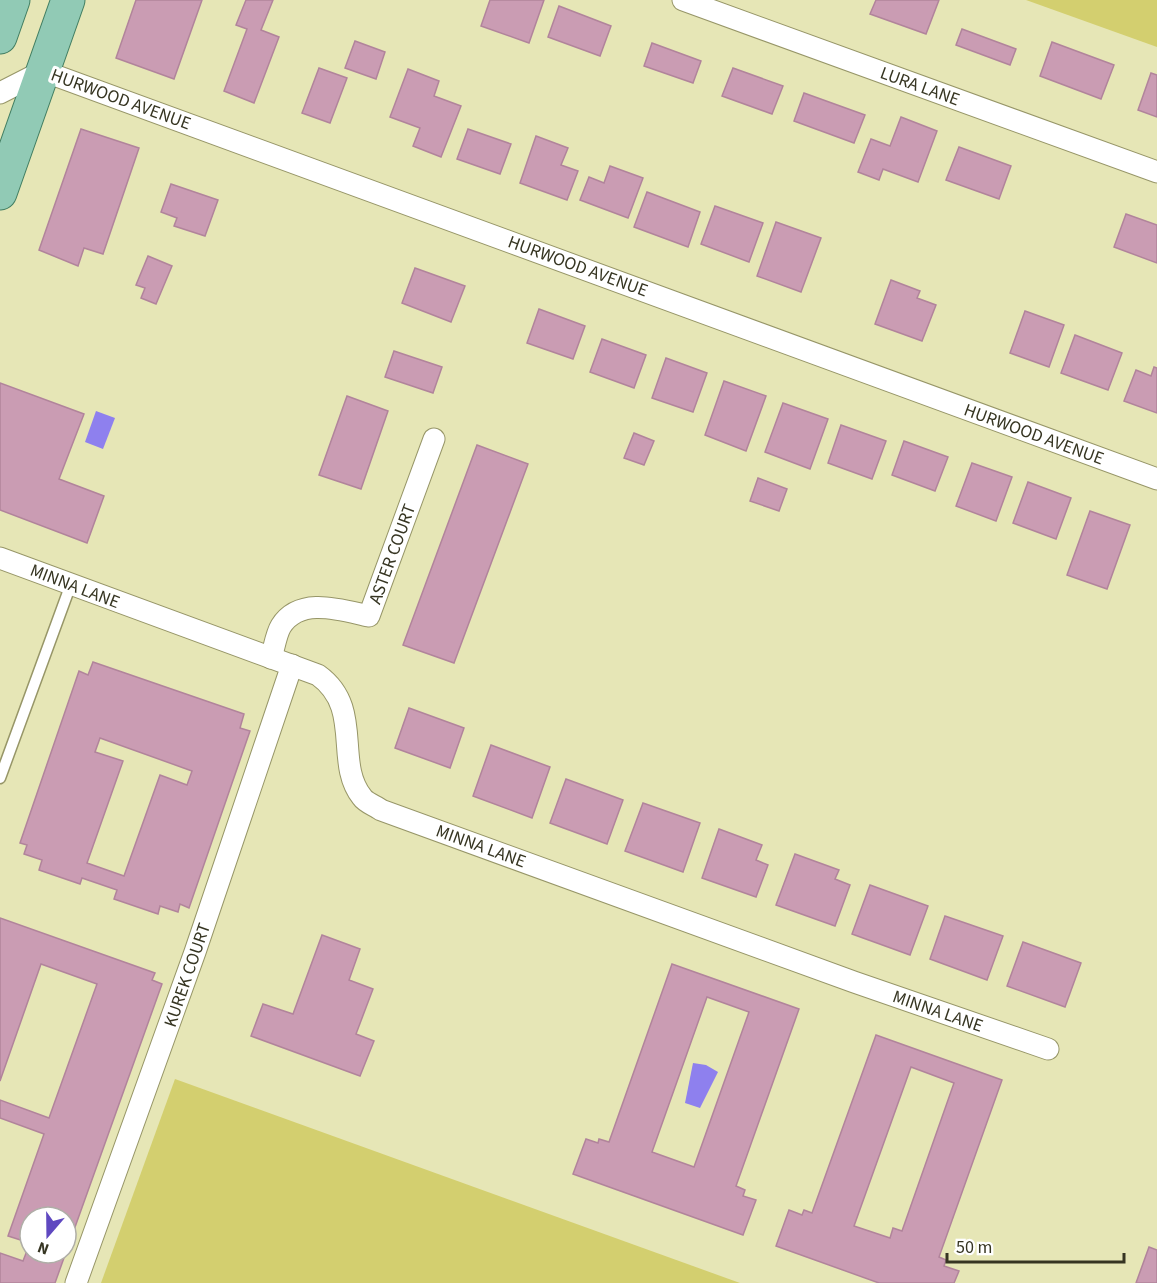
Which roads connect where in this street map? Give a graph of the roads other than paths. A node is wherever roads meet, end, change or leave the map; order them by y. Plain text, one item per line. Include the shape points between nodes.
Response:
1 (12, 0) edge
2 (69, 0) edge
3 (683, 0) edge
4 (0, 37) edge
5 (43, 71) junction
6 (0, 93) edge
7 (1157, 172) edge
8 (0, 193) edge
9 (434, 439) dead end
10 (1157, 479) edge
11 (0, 558) edge
12 (71, 584) junction
13 (272, 658) junction
14 (292, 665) junction
15 (0, 778) edge
16 (1048, 1049) dead end
17 (76, 1283) edge

1 - 4 main road
2 - 5 main road
3 - 7 street, LURA LANE
5 - 6 street, HURWOOD AVENUE
5 - 8 main road
5 - 10 street, HURWOOD AVENUE
9 - 13 street, ASTER COURT via 369,616 328,608 301,609 281,626
11 - 12 street, MINNA LANE
12 - 13 street, MINNA LANE
12 - 15 lane
13 - 14 street, MINNA LANE
14 - 16 street, MINNA LANE via 318,675 341,699 353,778 362,798 381,810
14 - 17 street, KUREK COURT via 184,985

